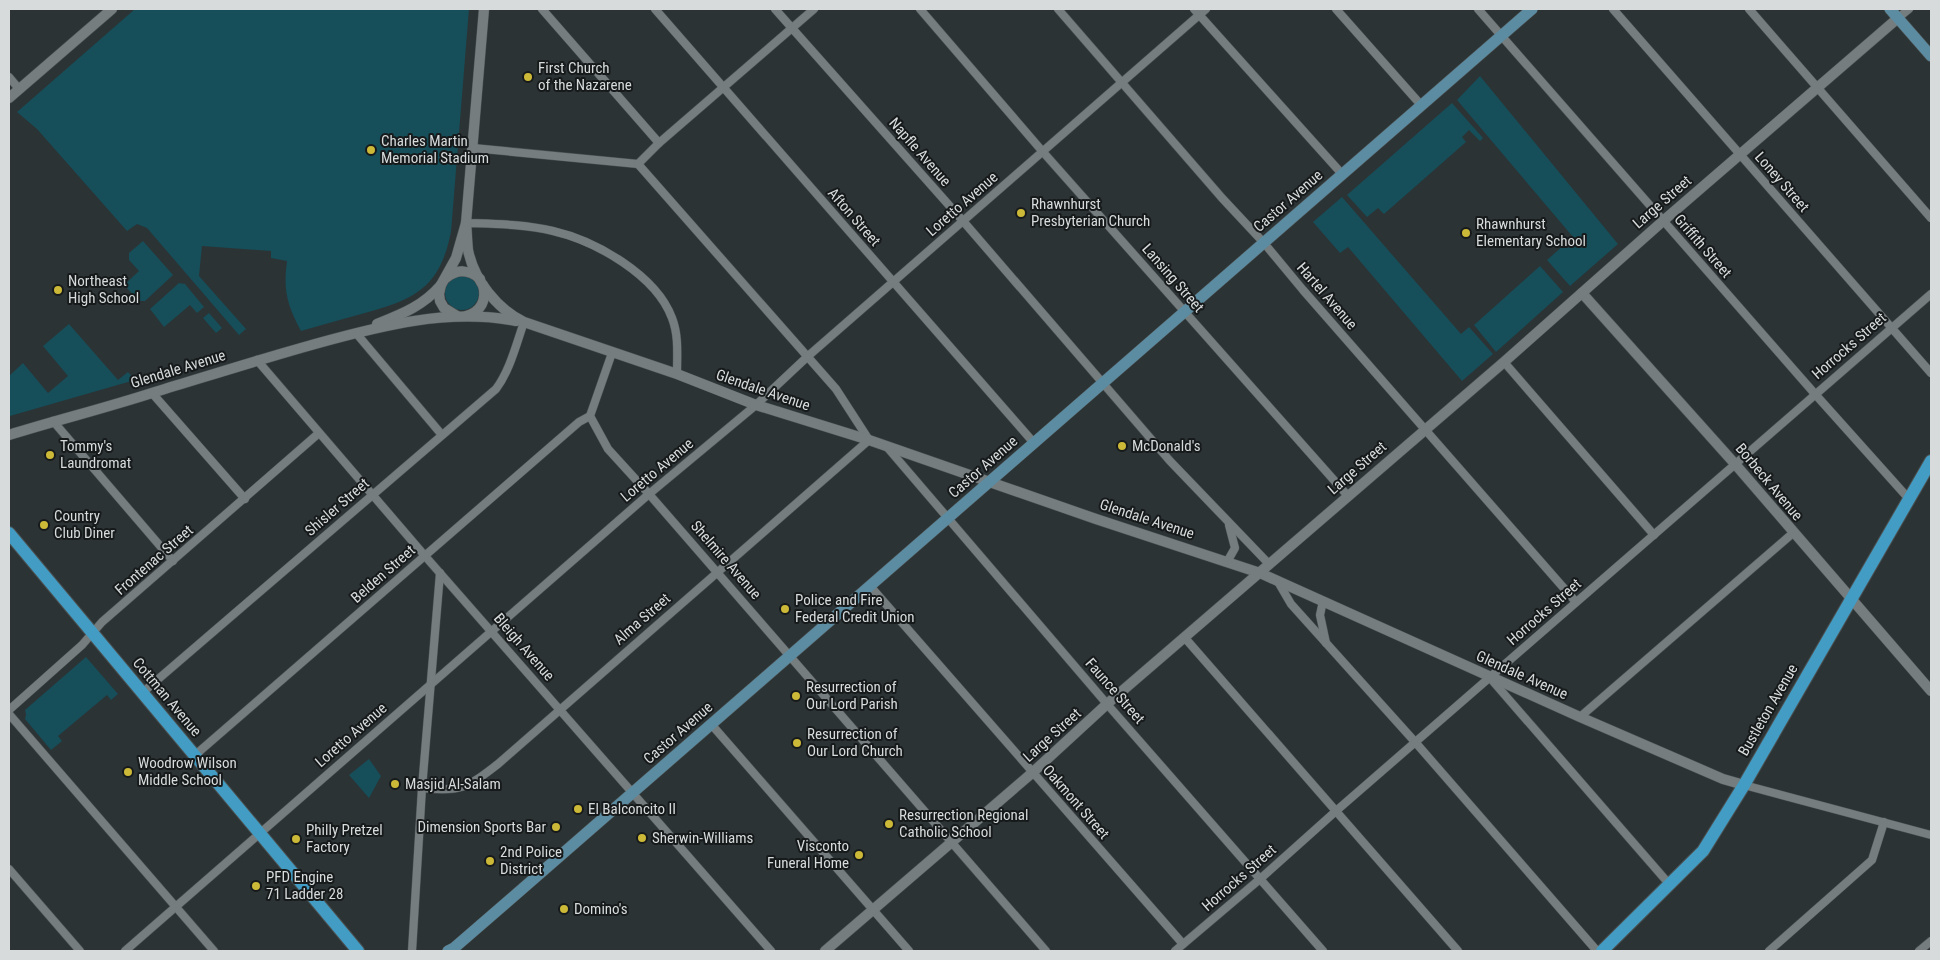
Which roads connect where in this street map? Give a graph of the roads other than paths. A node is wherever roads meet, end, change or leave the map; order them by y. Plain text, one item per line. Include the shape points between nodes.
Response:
1 (112, 9) edge
2 (484, 9) edge
3 (542, 9) edge
4 (655, 9) edge
5 (775, 9) edge
6 (814, 9) edge
7 (920, 9) edge
8 (1058, 9) edge
9 (1206, 9) edge
10 (1336, 9) edge
11 (1478, 9) edge
12 (1532, 9) edge
13 (1613, 9) edge
14 (1749, 9) edge
15 (1890, 9) edge
16 (1909, 9) edge
17 (1197, 12) edge
18 (1898, 18) junction
19 (792, 27) junction
20 (1501, 35) junction
21 (1931, 56) edge
22 (9, 77) edge
23 (1121, 83) junction
24 (1818, 87) junction
25 (724, 88) junction
26 (19, 89) junction
27 (9, 98) edge
28 (1421, 105) junction
29 (659, 143) junction
30 (473, 148) junction
31 (1043, 152) junction
32 (1740, 154) junction
33 (638, 164) junction
34 (1342, 174) junction
35 (1931, 218) edge
36 (963, 221) junction
37 (1663, 221) junction
38 (466, 222) junction
39 (1264, 243) junction
40 (481, 282) junction
41 (892, 282) junction
42 (441, 284) junction
43 (1582, 293) junction
44 (1931, 294) edge
45 (1184, 312) junction
46 (461, 316) junction
47 (524, 322) junction
48 (1891, 327) junction
49 (356, 333) junction
50 (612, 353) junction
51 (807, 357) junction
52 (257, 360) junction
53 (1504, 362) junction
54 (1931, 372) edge
55 (677, 374) junction
56 (1102, 383) junction
57 (152, 393) junction
58 (1815, 394) junction
59 (756, 405) junction
60 (590, 416) junction
61 (53, 421) junction
62 (1426, 429) junction
63 (320, 432) junction
64 (9, 435) edge
65 (442, 435) junction
66 (869, 440) junction
67 (1034, 443) junction
68 (886, 447) junction
69 (1931, 461) edge
70 (1735, 464) junction
71 (990, 482) junction
72 (373, 494) junction
73 (649, 494) junction
74 (1348, 496) junction
75 (245, 499) junction
76 (1909, 499) junction
77 (948, 518) junction
78 (1228, 523) junction
79 (1793, 533) junction
80 (9, 534) edge
81 (1654, 535) junction
82 (425, 556) junction
83 (173, 561) junction
84 (1227, 562) junction
85 (1269, 564) junction
86 (717, 572) junction
87 (440, 573) junction
88 (1260, 573) junction
89 (1277, 580) junction
90 (870, 586) junction
91 (1851, 598) junction
92 (1323, 601) junction
93 (1576, 602) junction
94 (491, 631) junction
95 (92, 633) junction
96 (1185, 638) junction
97 (1327, 645) junction
98 (790, 656) junction
99 (1490, 677) junction
100 (431, 683) junction
101 (1931, 691) edge
102 (142, 693) junction
103 (1107, 704) junction
104 (560, 709) junction
105 (9, 710) edge
106 (9, 714) edge
107 (1580, 718) junction
108 (711, 724) junction
109 (1416, 743) junction
110 (194, 756) junction
111 (1032, 773) junction
112 (1744, 785) junction
113 (422, 788) junction
114 (633, 792) junction
115 (1336, 811) junction
116 (1884, 822) junction
117 (260, 834) junction
118 (1931, 835) edge
119 (950, 842) junction
120 (9, 869) edge
121 (1260, 879) junction
122 (1670, 885) junction
123 (176, 907) junction
124 (873, 910) junction
125 (1931, 941) edge
126 (1183, 944) junction
127 (452, 950) edge
128 (80, 951) edge
129 (125, 951) edge
130 (214, 951) edge
131 (358, 951) edge
132 (412, 951) edge
133 (771, 951) edge
134 (825, 951) edge
135 (909, 951) edge
136 (1046, 951) edge
137 (1175, 951) edge
138 (1323, 951) edge
139 (1458, 951) edge
140 (1597, 951) edge
141 (1602, 951) edge
142 (1769, 951) edge
143 (1919, 951) edge

1 - 26 street
2 - 30 street
3 - 29 street
4 - 25 street, Afton Street
5 - 19 street, Napfle Avenue
6 - 19 street
7 - 31 street, Lansing Street
8 - 23 street, Hartel Avenue
9 - 17 street, Loretto Avenue
10 - 28 street
11 - 20 street, Griffith Street
12 - 20 main road, Castor Avenue
13 - 32 street, Loney Street
14 - 24 street
15 - 18 main road
16 - 18 street, Large Street
17 - 23 street, Loretto Avenue
17 - 34 street
18 - 21 main road
18 - 24 street, Large Street
19 - 25 street
19 - 36 street, Napfle Avenue
20 - 28 main road, Castor Avenue
20 - 37 street, Griffith Street
22 - 26 street
23 - 31 street, Loretto Avenue
23 - 39 street, Hartel Avenue
24 - 32 street, Large Street
24 - 35 street
25 - 29 street
25 - 41 street, Afton Street
26 - 27 street
28 - 34 main road, Castor Avenue
29 - 33 street
30 - 33 street
30 - 38 street
31 - 36 street, Loretto Avenue
31 - 45 street, Lansing Street
32 - 37 street, Large Street
32 - 48 street, Loney Street
33 - 51 street
34 - 39 main road, Castor Avenue
36 - 41 street, Loretto Avenue
36 - 56 street, Napfle Avenue
37 - 43 street, Large Street
37 - 58 street, Griffith Street
38 - 40 street via 468,250
38 - 42 street via 456,258
38 - 55 street via 525,226 577,238 641,276 672,317 678,340
39 - 45 main road, Castor Avenue
39 - 62 street, Hartel Avenue
40 - 42 street, Glendale Avenue via 470,272 460,271 450,274
40 - 46 street via 485,296 482,305 475,313
40 - 47 street, Glendale Avenue via 502,308
41 - 51 street, Loretto Avenue
41 - 67 street, Afton Street
42 - 46 street via 439,297 442,305 450,313
42 - 49 street, Glendale Avenue via 417,306
43 - 53 street, Large Street
43 - 70 street, Borbeck Avenue
44 - 48 street, Horrocks Street
45 - 56 main road, Castor Avenue
45 - 74 street, Lansing Street
46 - 47 street, Glendale Avenue
46 - 49 street, Glendale Avenue via 422,319
47 - 50 street, Glendale Avenue
47 - 65 street, Shisler Street via 503,380
48 - 54 street, Loney Street
48 - 58 street, Horrocks Street
49 - 52 street, Glendale Avenue
49 - 65 street
50 - 55 street, Glendale Avenue
50 - 60 street
51 - 59 street, Loretto Avenue
51 - 66 street via 836,389
52 - 57 street, Glendale Avenue
52 - 63 street, Bleigh Avenue
53 - 62 street, Large Street
53 - 81 street
55 - 59 street, Glendale Avenue
56 - 67 main road, Castor Avenue
56 - 78 street, Napfle Avenue
57 - 61 street, Glendale Avenue
57 - 75 street
58 - 70 street, Horrocks Street
58 - 76 street, Griffith Street
59 - 66 street, Glendale Avenue
59 - 73 street, Loretto Avenue
60 - 73 street, Shelmire Avenue via 608,449
60 - 82 street, Belden Street via 579,422
61 - 64 street, Glendale Avenue
61 - 83 street
62 - 74 street, Large Street
62 - 93 street, Hartel Avenue
63 - 72 street, Bleigh Avenue
63 - 75 street, Frontenac Street
65 - 72 street, Shisler Street
66 - 68 street, Glendale Avenue
66 - 86 street, Alma Street
67 - 71 main road, Castor Avenue
68 - 71 street, Glendale Avenue
68 - 77 street, Faunce Street
69 - 76 main road, Bustleton Avenue
70 - 79 street, Borbeck Avenue
70 - 81 street, Horrocks Street
71 - 77 main road, Castor Avenue
71 - 84 street, Glendale Avenue
72 - 82 street, Bleigh Avenue
72 - 102 street, Shisler Street
73 - 86 street, Shelmire Avenue
73 - 94 street, Loretto Avenue
74 - 85 street, Large Street
75 - 83 street, Frontenac Street
76 - 91 main road, Bustleton Avenue
77 - 90 main road, Castor Avenue
77 - 103 street, Faunce Street
78 - 84 street via 1235,548
78 - 85 street, Napfle Avenue
79 - 91 street, Borbeck Avenue
79 - 107 street
80 - 95 main road, Cottman Avenue
81 - 93 street, Horrocks Street
82 - 87 street, Bleigh Avenue
82 - 110 street, Belden Street
83 - 95 street, Frontenac Street
84 - 88 street, Glendale Avenue
85 - 88 street, Large Street
86 - 98 street, Shelmire Avenue
86 - 104 street, Alma Street
87 - 94 street, Bleigh Avenue
87 - 100 street
88 - 89 street, Glendale Avenue
88 - 96 street, Large Street
89 - 92 street, Glendale Avenue
89 - 97 street via 1291,604
90 - 98 main road, Castor Avenue
90 - 111 street, Oakmont Street
91 - 101 street, Borbeck Avenue
91 - 112 main road, Bustleton Avenue
92 - 97 street via 1320,615
92 - 99 street, Glendale Avenue
93 - 99 street, Horrocks Street
94 - 100 street, Loretto Avenue
94 - 104 street, Bleigh Avenue
95 - 102 main road, Cottman Avenue
95 - 105 street, Frontenac Street
96 - 103 street, Large Street
96 - 115 street
97 - 109 street
98 - 108 main road, Castor Avenue
98 - 119 street, Shelmire Avenue
99 - 107 street, Glendale Avenue
99 - 109 street, Horrocks Street
99 - 122 street
100 - 113 street
100 - 117 street, Loretto Avenue
102 - 110 main road, Cottman Avenue
103 - 111 street, Large Street
103 - 121 street, Faunce Street
104 - 113 street, Alma Street via 473,783 451,790
104 - 114 street, Bleigh Avenue
106 - 123 street
107 - 112 street, Glendale Avenue
108 - 114 main road, Castor Avenue
108 - 124 street
109 - 115 street, Horrocks Street
109 - 140 street
110 - 117 main road, Cottman Avenue
111 - 119 street, Large Street
111 - 126 street, Oakmont Street
112 - 116 street
112 - 122 main road, Bustleton Avenue via 1703,851
113 - 132 street
114 - 127 main road, Castor Avenue
114 - 133 street, Bleigh Avenue
115 - 121 street, Horrocks Street
115 - 139 street
116 - 118 street
116 - 142 street via 1872,860
117 - 123 street, Loretto Avenue
117 - 131 main road, Cottman Avenue
119 - 124 street, Large Street
119 - 136 street, Shelmire Avenue
120 - 128 street
121 - 126 street, Horrocks Street
121 - 138 street, Faunce Street
122 - 141 main road, Bustleton Avenue
123 - 129 street, Loretto Avenue
123 - 130 street
124 - 134 street, Large Street
124 - 135 street
125 - 143 street
126 - 137 street, Horrocks Street

